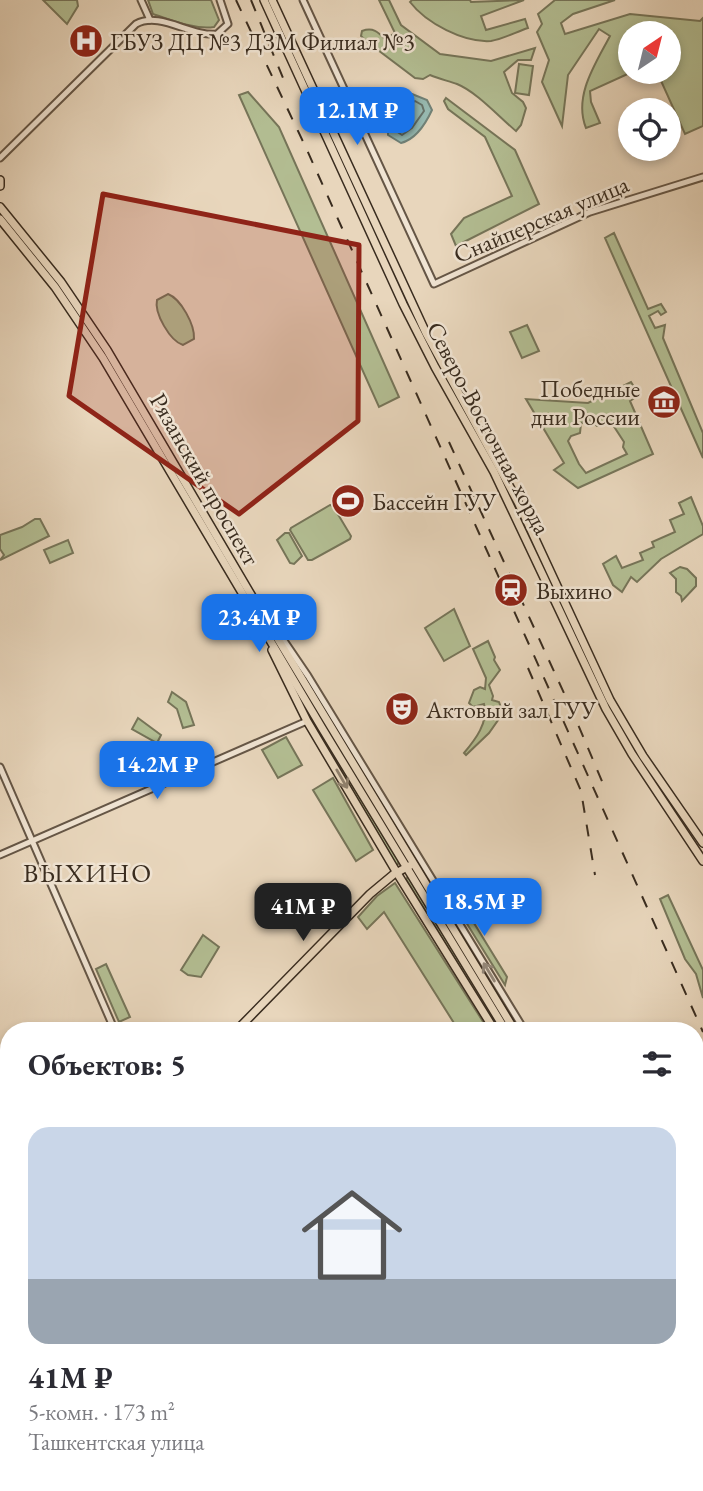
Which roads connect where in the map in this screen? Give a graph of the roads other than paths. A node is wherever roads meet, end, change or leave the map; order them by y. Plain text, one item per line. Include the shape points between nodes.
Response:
1 (141, 0) edge
2 (220, 0) edge
3 (264, 0) edge
4 (272, 0) edge
5 (303, 0) edge
6 (150, 20) junction
7 (1, 158) edge
8 (703, 177) edge
9 (0, 180) edge
10 (0, 186) edge
11 (0, 207) edge
12 (0, 219) edge
13 (250, 593) junction
14 (261, 624) junction
15 (307, 720) junction
16 (0, 767) edge
17 (32, 842) junction
18 (703, 844) edge
19 (0, 855) edge
20 (703, 860) edge
21 (411, 865) junction
22 (397, 873) junction
23 (111, 1022) edge
24 (245, 1022) edge
25 (489, 1022) edge
26 (501, 1022) edge
27 (509, 1022) edge
28 (519, 1022) edge

1 - 6 street
2 - 6 street via 228,24 217,34
3 - 20 main road, Северо-Восточная хорда via 403,304 508,500 606,709
4 - 18 main road, Северо-Восточная хорда via 426,333 512,490 610,700
5 - 8 street, Снайперская улица via 434,284 590,212
6 - 7 street via 136,24
9 - 10 main road
11 - 13 main road, Рязанский проспект via 84,313
12 - 14 main road, Рязанский проспект via 88,335
13 - 21 main road, Рязанский проспект
28 -> 13 street via 308,676
14 - 15 main road
14 - 21 main road, Рязанский проспект
15 - 17 street
15 -> 22 main road
16 - 17 street
17 - 19 street
17 - 23 street
21 - 22 main road
21 - 26 main road, Рязанский проспект
21 - 27 main road, Рязанский проспект
22 - 24 main road via 370,894
22 - 25 main road

